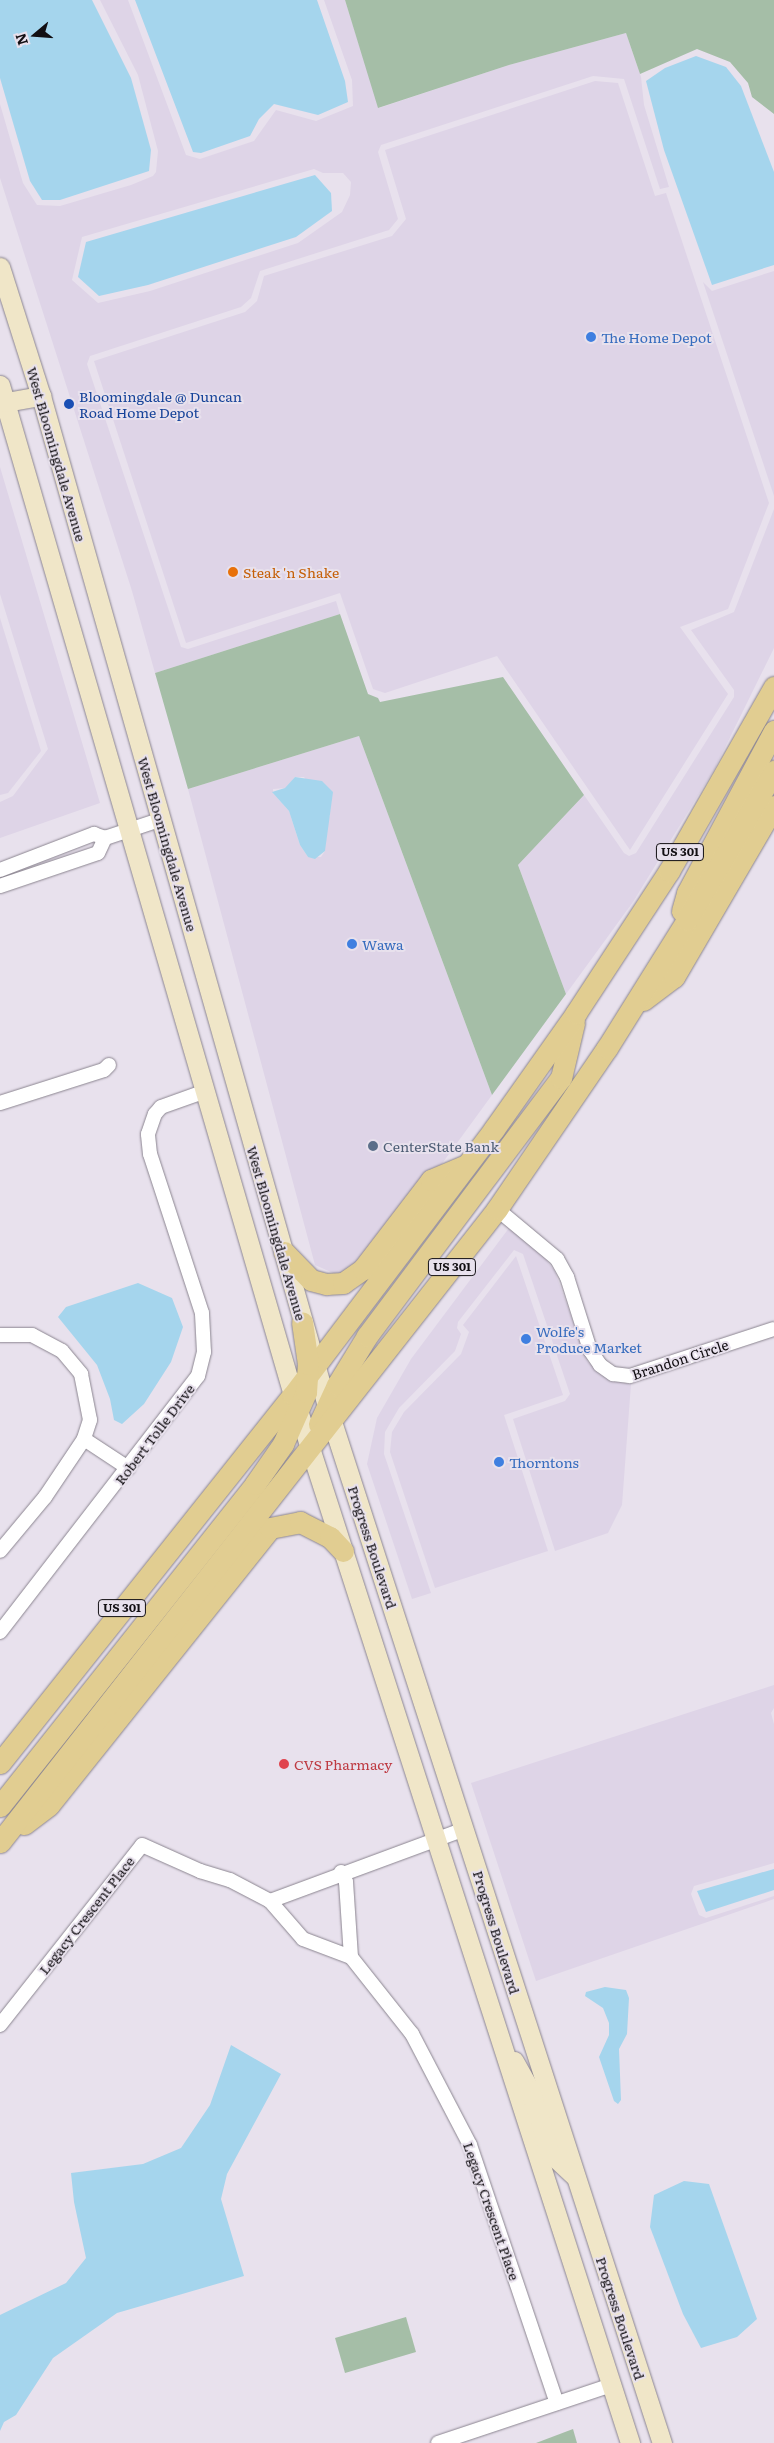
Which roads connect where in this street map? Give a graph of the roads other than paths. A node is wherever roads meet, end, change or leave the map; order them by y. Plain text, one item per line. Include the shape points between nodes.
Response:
1 (0, 267) edge
2 (3, 393) edge
3 (41, 396) junction
4 (774, 687) edge
5 (774, 730) edge
6 (774, 771) edge
7 (774, 806) edge
8 (162, 819) junction
9 (129, 830) junction
10 (105, 838) junction
11 (0, 870) edge
12 (0, 886) edge
13 (674, 942) junction
14 (632, 1008) junction
15 (576, 1012) junction
16 (109, 1065) dead end
17 (203, 1092) junction
18 (0, 1103) edge
19 (468, 1164) junction
20 (497, 1209) junction
21 (284, 1252) junction
22 (302, 1322) joint
23 (774, 1329) edge
24 (0, 1335) edge
25 (311, 1370) junction
26 (296, 1403) junction
27 (329, 1414) junction
28 (84, 1439) junction
29 (311, 1448) junction
30 (128, 1468) junction
31 (0, 1551) edge
32 (343, 1551) junction
33 (0, 1632) edge
34 (0, 1763) edge
35 (0, 1806) edge
36 (464, 1829) junction
37 (434, 1840) junction
38 (1, 1842) edge
39 (341, 1872) junction
40 (451, 1894) junction
41 (270, 1900) junction
42 (351, 1957) junction
43 (0, 2025) edge
44 (574, 2175) junction
45 (632, 2352) junction
46 (611, 2385) junction
47 (557, 2403) junction
48 (438, 2443) edge
49 (630, 2443) edge
50 (662, 2443) edge

1 - 3 main road, West Bloomingdale Avenue
2 - 3 main road
2 - 9 main road
3 - 8 main road, West Bloomingdale Avenue
4 - 15 main road, US 301 via 669,871
5 - 13 main road via 687,893
6 - 13 main road, US 301
7 - 14 main road via 674,977
8 - 9 street
8 - 21 main road, West Bloomingdale Avenue
9 - 10 street
9 - 17 main road
10 - 11 street via 94,834
10 - 12 street via 98,853
13 - 14 main road, US 301
14 - 20 main road, US 301
15 - 19 main road, US 301
15 - 27 main road via 560,1078 367,1336
16 - 18 street via 104,1070
17 - 26 main road
17 - 30 street, Robert Tolle Drive via 161,1107 154,1114 148,1134 150,1154 202,1313 205,1339 202,1365 192,1387
19 - 21 main road via 431,1180 362,1269 348,1281 334,1285 311,1280
19 - 25 main road, US 301
20 - 23 street, Brandon Circle via 542,1243 557,1259 567,1277 590,1350 600,1365 613,1374 630,1376
20 - 27 main road, US 301
21 - 22 main road, West Bloomingdale Avenue
22 - 25 main road
24 - 28 street via 32,1335 62,1351 81,1374 90,1420
25 - 26 main road
25 - 27 main road
26 - 29 main road
26 - 34 main road, US 301
26 - 35 main road via 263,1474
27 - 29 main road, US 301
27 - 36 main road, Progress Boulevard
28 - 30 street
28 - 31 street via 45,1497
29 - 32 main road
29 - 38 main road, US 301
30 - 33 street, Robert Tolle Drive
32 - 37 main road
32 - 38 main road via 330,1537 300,1522 270,1528 49,1805
36 - 37 street
36 - 44 main road, Progress Boulevard
37 - 39 street
37 - 40 main road
39 - 41 street
39 - 42 street via 346,1882
40 - 44 main road via 464,1909 514,2062 530,2090 550,2153
40 - 46 main road
41 - 42 street, Legacy Crescent Place via 303,1939
41 - 43 street, Legacy Crescent Place via 230,1880 200,1871 142,1845
42 - 47 street, Legacy Crescent Place via 412,2034 470,2145
44 - 45 main road, Progress Boulevard
45 - 46 main road via 627,2368
45 - 50 main road, Progress Boulevard
46 - 47 street
46 - 49 main road
47 - 48 street

